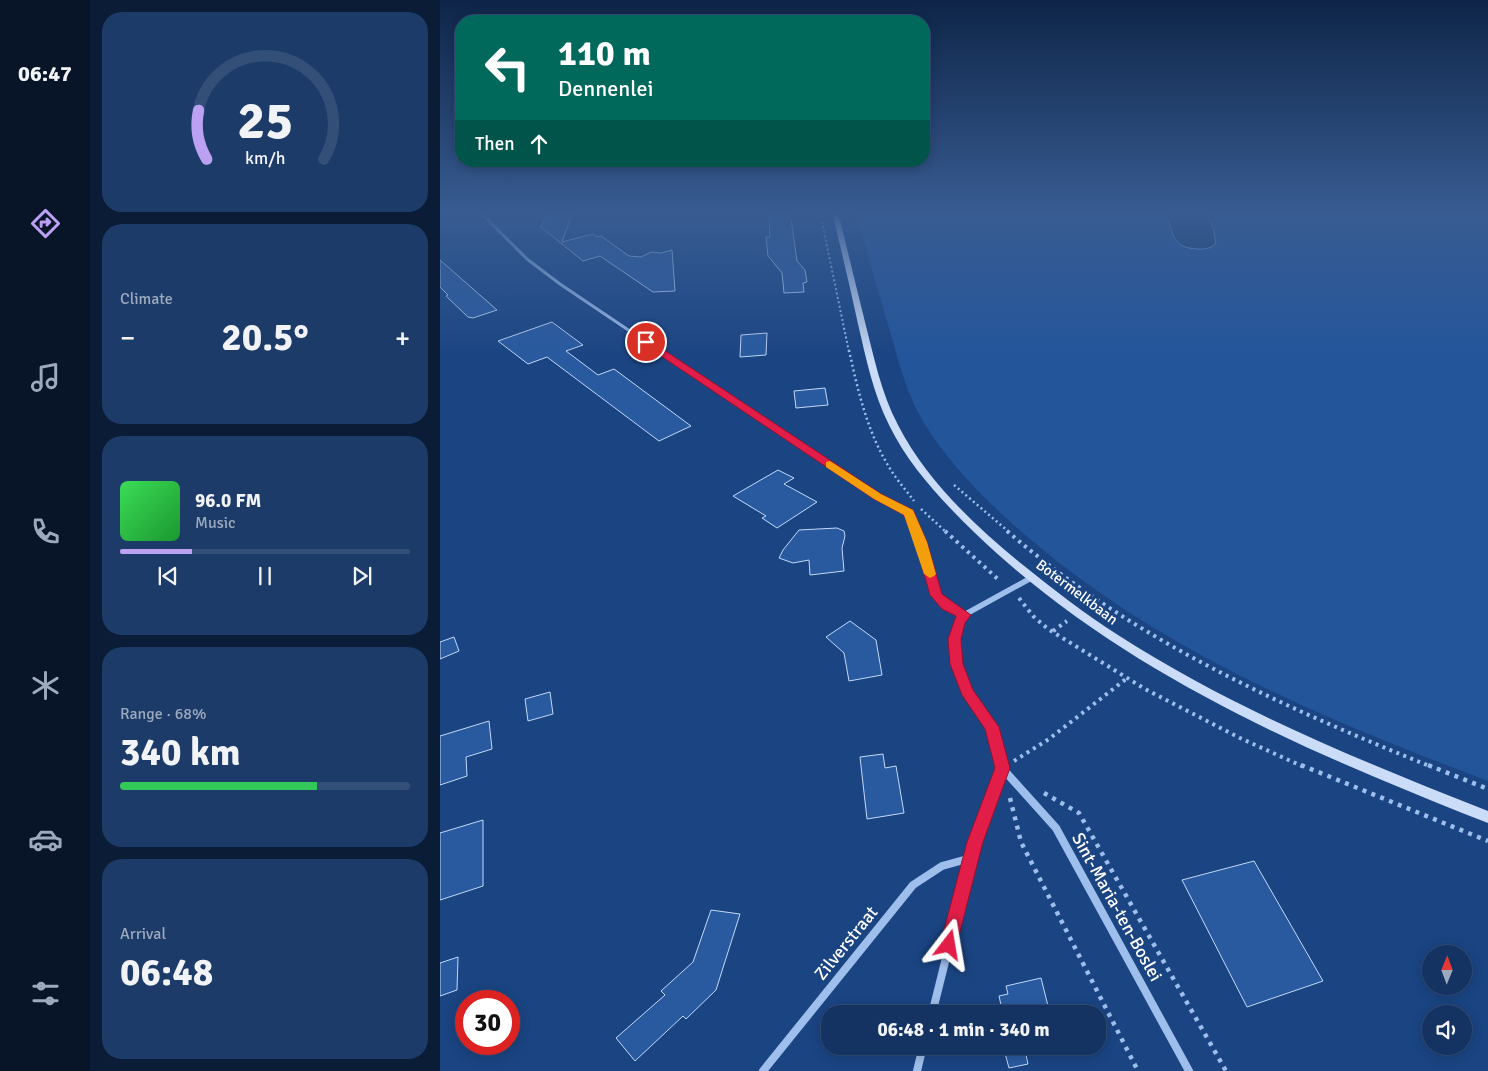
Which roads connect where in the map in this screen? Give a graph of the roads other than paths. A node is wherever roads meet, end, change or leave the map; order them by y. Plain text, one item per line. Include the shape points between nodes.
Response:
1 (531, 262) edge
2 (847, 262) edge
3 (1030, 578) junction
4 (964, 615) junction
5 (1002, 768) junction
6 (1488, 817) edge
7 (971, 858) junction
8 (934, 1005) edge
9 (921, 1055) edge
10 (763, 1071) edge
11 (917, 1071) edge
12 (1189, 1071) edge

1 - 4 street via 878,496 909,513 936,595 946,606
2 - 3 main road, Botermelkbaan via 879,392 894,427 942,494
3 - 4 street
3 - 6 main road, Botermelkbaan via 1077,614 1213,697 1304,742
4 - 5 street via 954,639 956,664 966,692 992,727
5 - 7 street
5 - 12 street, Sint-Maria-ten-Boslei via 1056,828
7 - 8 street
7 - 10 street, Zilverstraat via 942,866 912,885
9 - 11 street

